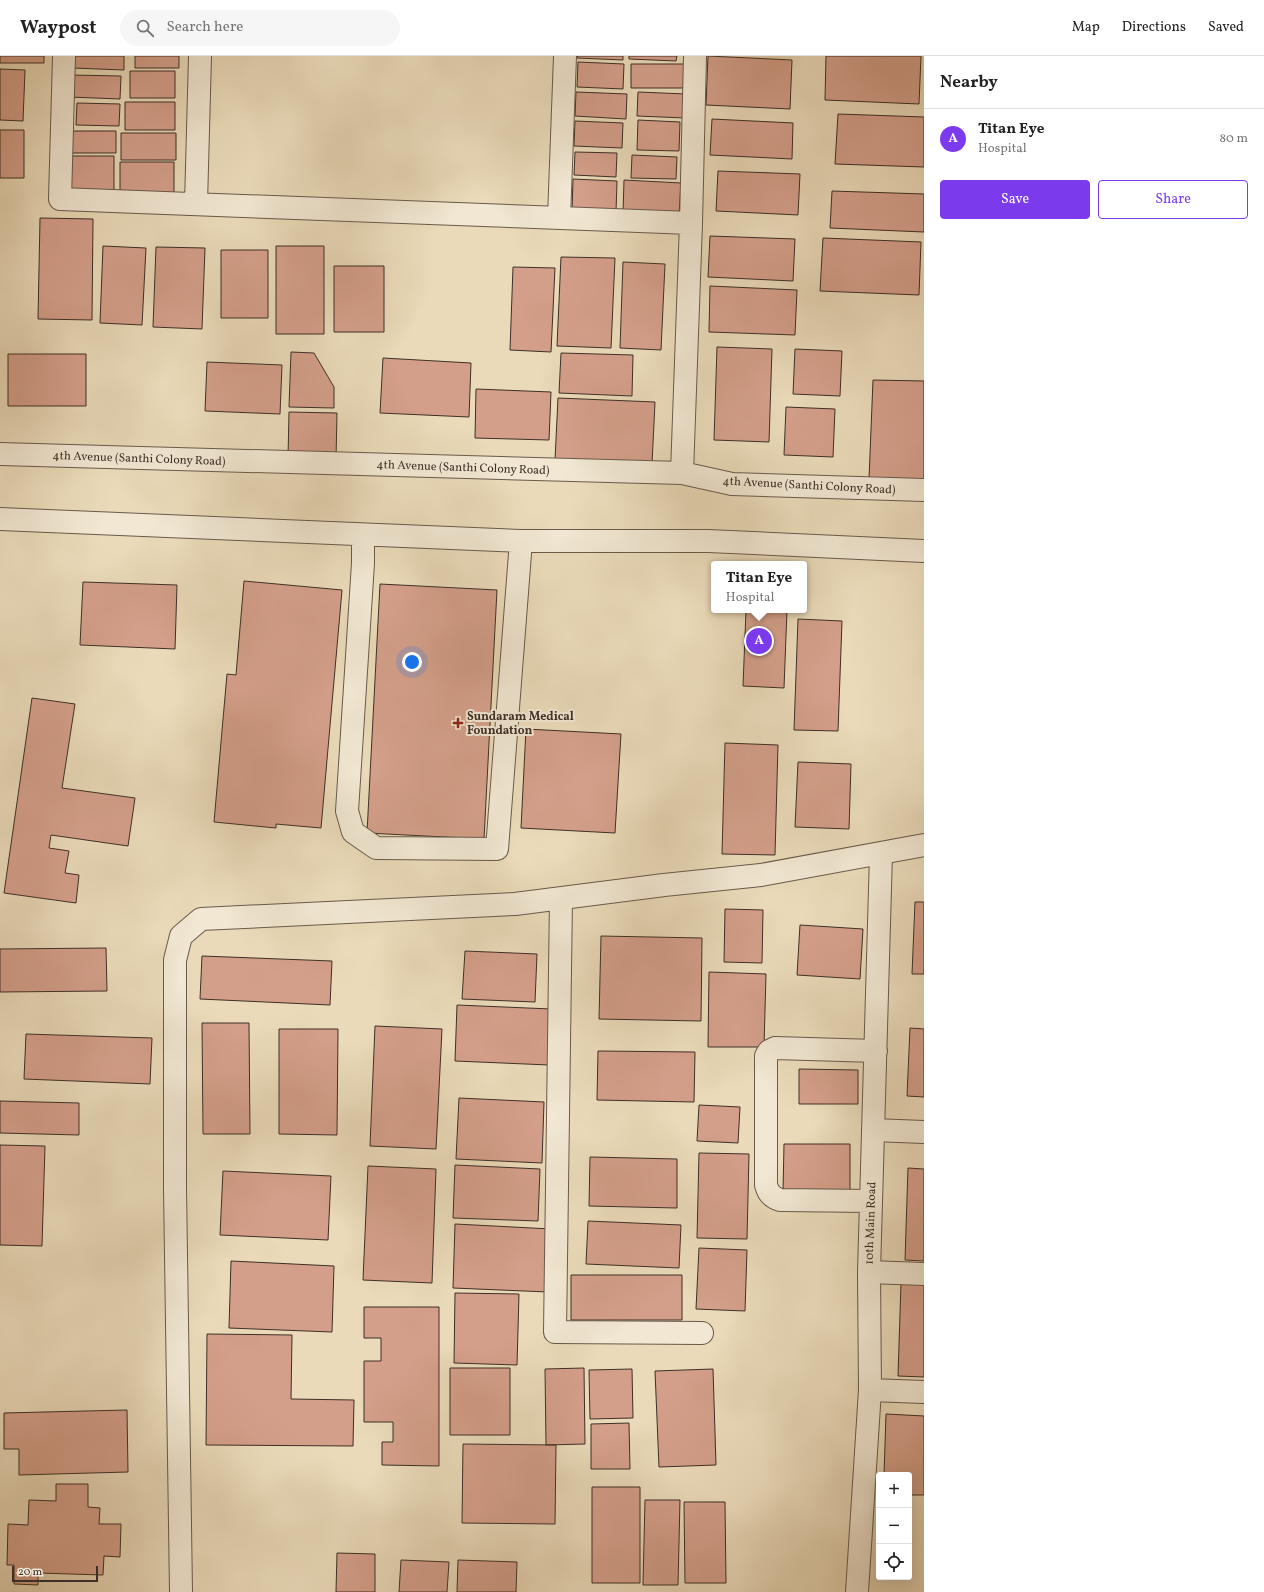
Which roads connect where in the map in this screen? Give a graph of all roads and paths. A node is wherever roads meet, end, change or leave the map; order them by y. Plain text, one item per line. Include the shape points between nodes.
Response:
1 (64, 56) edge
2 (200, 56) edge
3 (565, 56) edge
4 (695, 56) edge
5 (196, 204) junction
6 (559, 218) junction
7 (691, 223) junction
8 (0, 454) edge
9 (682, 473) junction
10 (924, 490) edge
11 (0, 519) edge
12 (363, 535) junction
13 (521, 541) junction
14 (924, 551) edge
15 (924, 845) edge
16 (881, 854) junction
17 (561, 898) junction
18 (876, 1051) junction
19 (874, 1130) junction
20 (924, 1132) edge
21 (871, 1202) junction
22 (869, 1272) junction
23 (924, 1274) edge
24 (702, 1333) dead end
25 (870, 1390) junction
26 (924, 1392) edge
27 (181, 1592) edge
28 (857, 1592) edge

1 - 5 street via 60,199
2 - 5 street
3 - 6 street
4 - 7 street
5 - 6 street
6 - 7 street
7 - 9 street
8 - 9 street, 4th Avenue (Santhi Colony Road)
9 - 10 street, 4th Avenue (Santhi Colony Road) via 732,484
11 - 12 street
12 - 13 street
12 - 13 street via 347,811 353,832 376,848 497,849
13 - 14 street via 708,541
15 - 16 street
16 - 17 street via 761,875
16 - 18 street, 10th Main Road
17 - 24 street via 555,1332
17 - 27 street via 515,904 201,919 181,936 174,960
18 - 19 street, 10th Main Road
18 - 21 street via 775,1048 766,1056 766,1185 769,1192 780,1200
19 - 20 street
19 - 21 street, 10th Main Road
21 - 22 street, 10th Main Road
22 - 23 street
22 - 25 street, 10th Main Road
25 - 26 street
25 - 28 street, 10th Main Road

